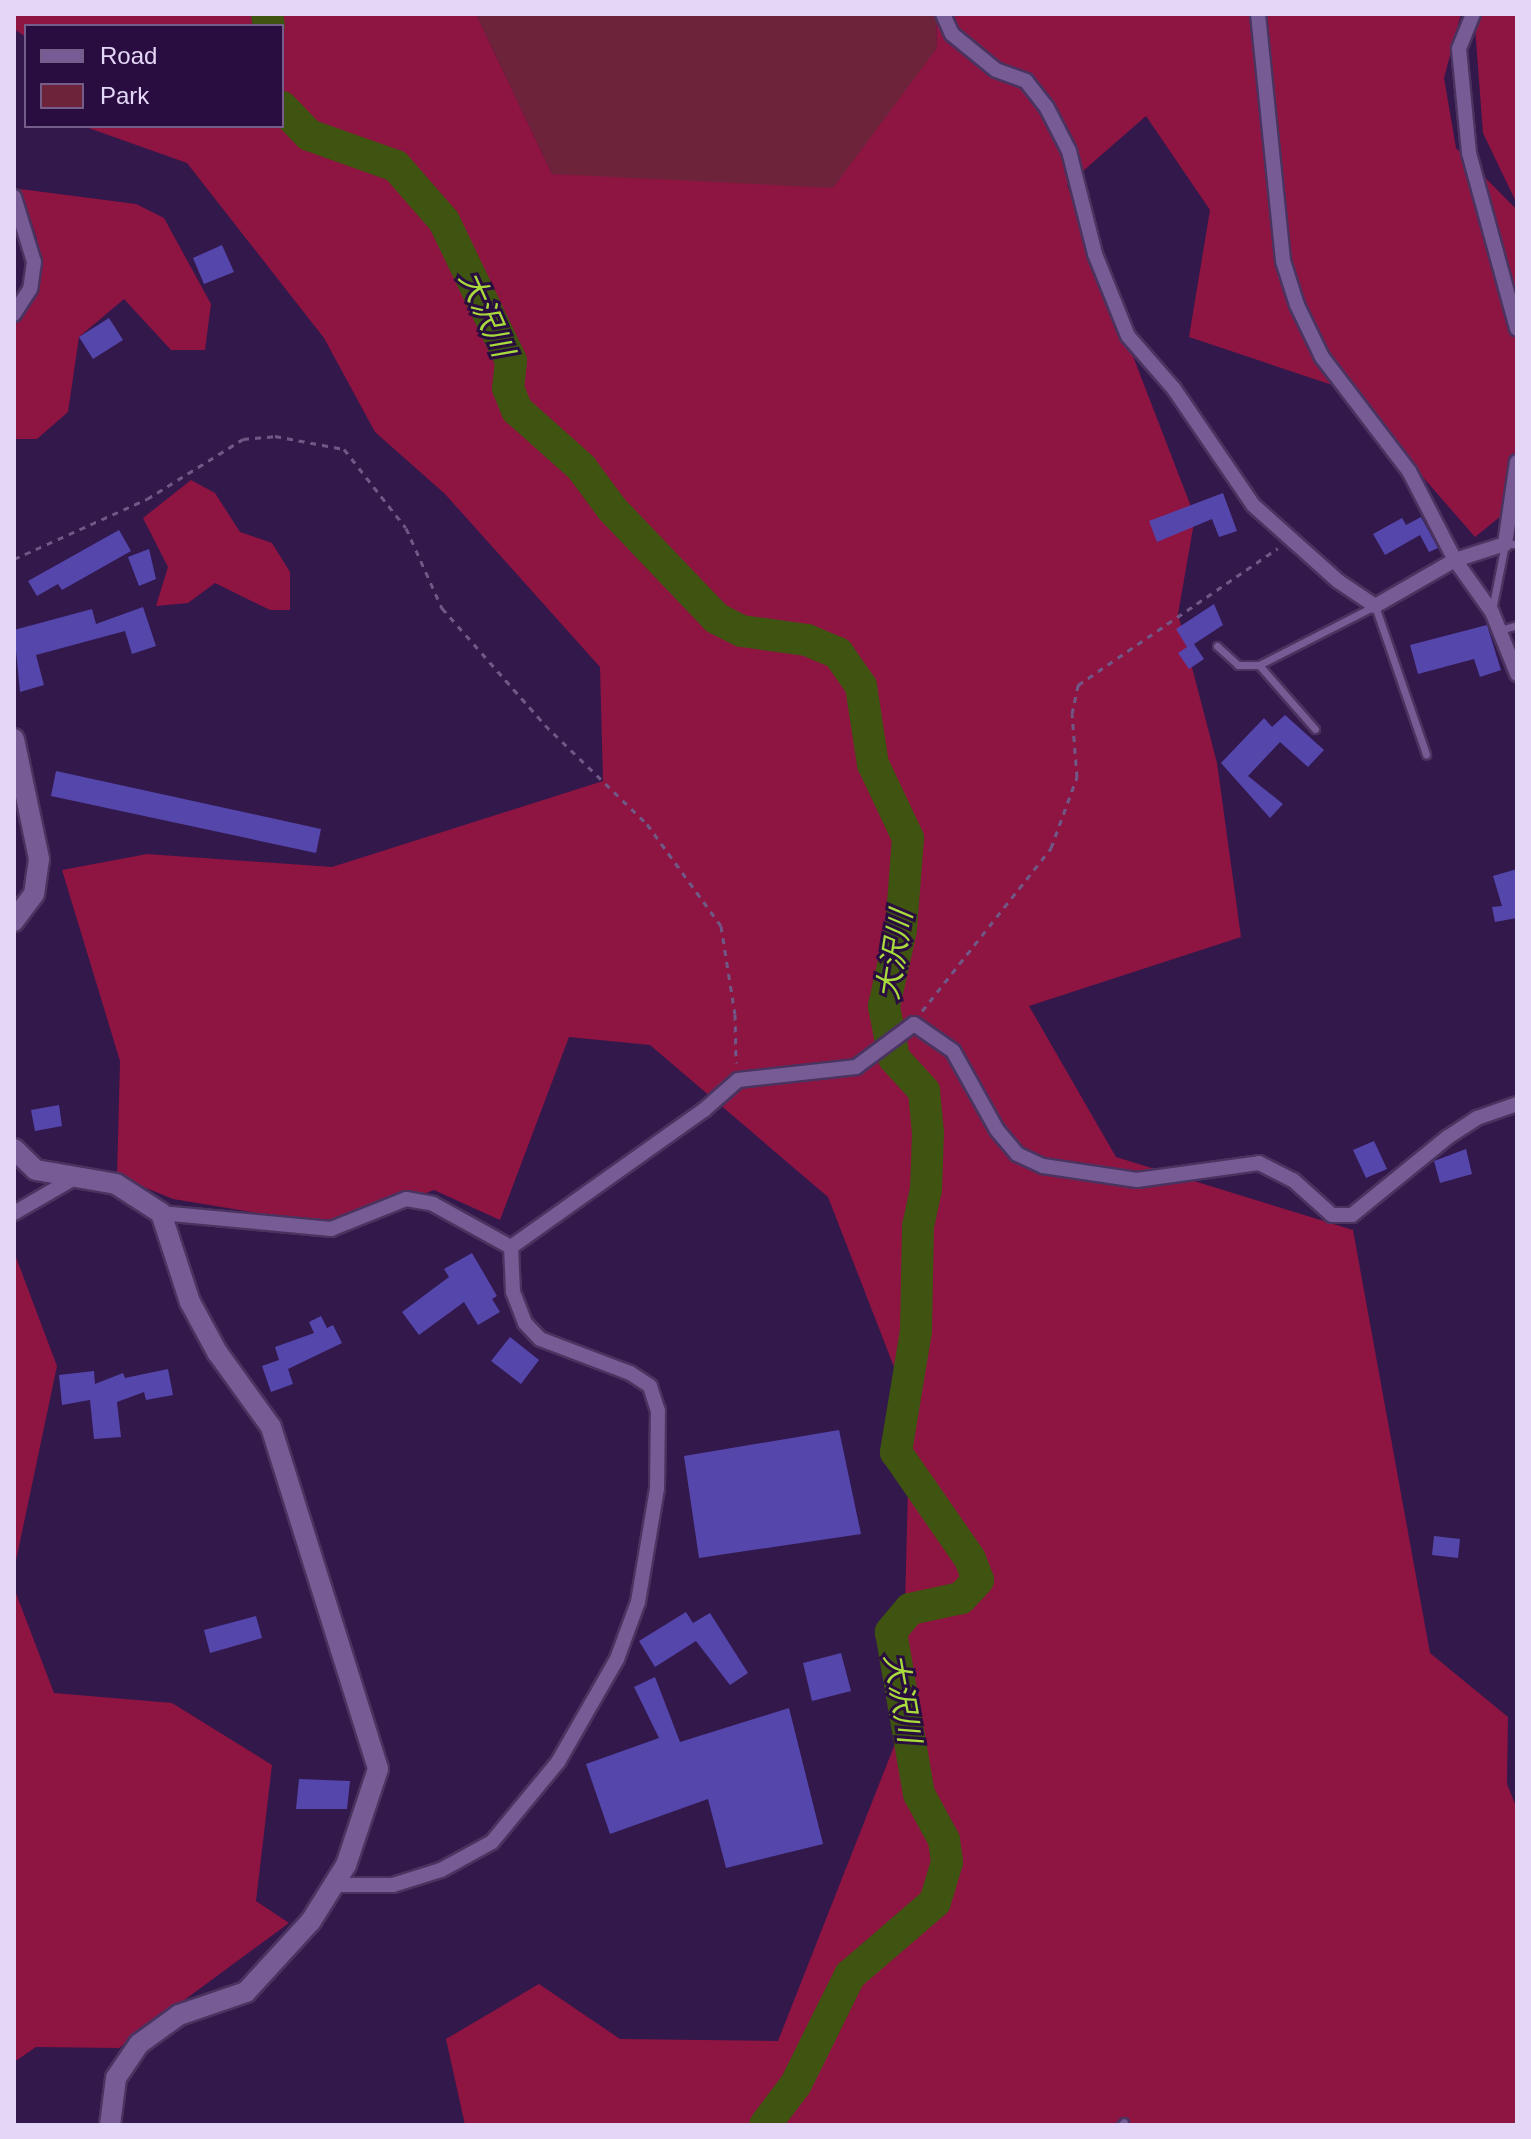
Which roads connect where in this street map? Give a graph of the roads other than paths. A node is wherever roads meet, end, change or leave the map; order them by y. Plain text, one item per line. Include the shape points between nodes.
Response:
1 (943, 14) edge
2 (1258, 14) edge
3 (1473, 14) edge
4 (14, 197) edge
5 (14, 314) edge
6 (1517, 329) edge
7 (1517, 462) edge
8 (1511, 544) edge
9 (1455, 560) junction
10 (1375, 606) junction
11 (1492, 612) junction
12 (1517, 625) edge
13 (1499, 630) junction
14 (1217, 646) dead end
15 (1259, 665) junction
16 (1517, 674) edge
17 (1315, 729) dead end
18 (14, 739) edge
19 (1426, 754) dead end
20 (14, 921) edge
21 (1517, 1104) edge
22 (14, 1149) edge
23 (76, 1177) junction
24 (14, 1213) edge
25 (161, 1213) junction
26 (511, 1247) junction
27 (333, 1885) junction
28 (110, 2125) edge

1 - 10 street via 952,34 996,70 1026,81 1047,108 1069,151 1095,254 1128,336 1174,389 1253,505 1288,540
2 - 9 street via 1283,261 1297,305 1322,357 1409,471
3 - 6 street via 1459,49 1469,153
4 - 5 street via 34,262 30,289
7 - 8 street
8 - 9 street
8 - 11 lane
9 - 10 street
9 - 11 street
10 - 15 lane
10 - 19 lane
11 - 13 street
12 - 13 lane
13 - 16 street
14 - 15 lane via 1238,665
15 - 17 lane
18 - 20 street via 39,859 34,894
21 - 26 street via 1477,1118 1448,1137 1352,1215 1332,1215 1293,1180 1259,1163 1137,1180 1043,1166 1017,1154 997,1130 953,1051 914,1024 856,1067 738,1080 704,1110
22 - 23 street via 36,1170
23 - 24 street
23 - 25 street via 116,1184
25 - 26 street via 331,1229 406,1199 433,1204
25 - 27 street via 190,1302 217,1352 271,1427 369,1731 378,1769 373,1794
26 - 27 street via 516,1307 540,1339 630,1373 650,1386 658,1411 657,1489 638,1602 617,1659 580,1724 510,1826 468,1858 441,1870 393,1885
27 - 28 street via 296,1940 246,1992 179,2015 139,2044 116,2078

